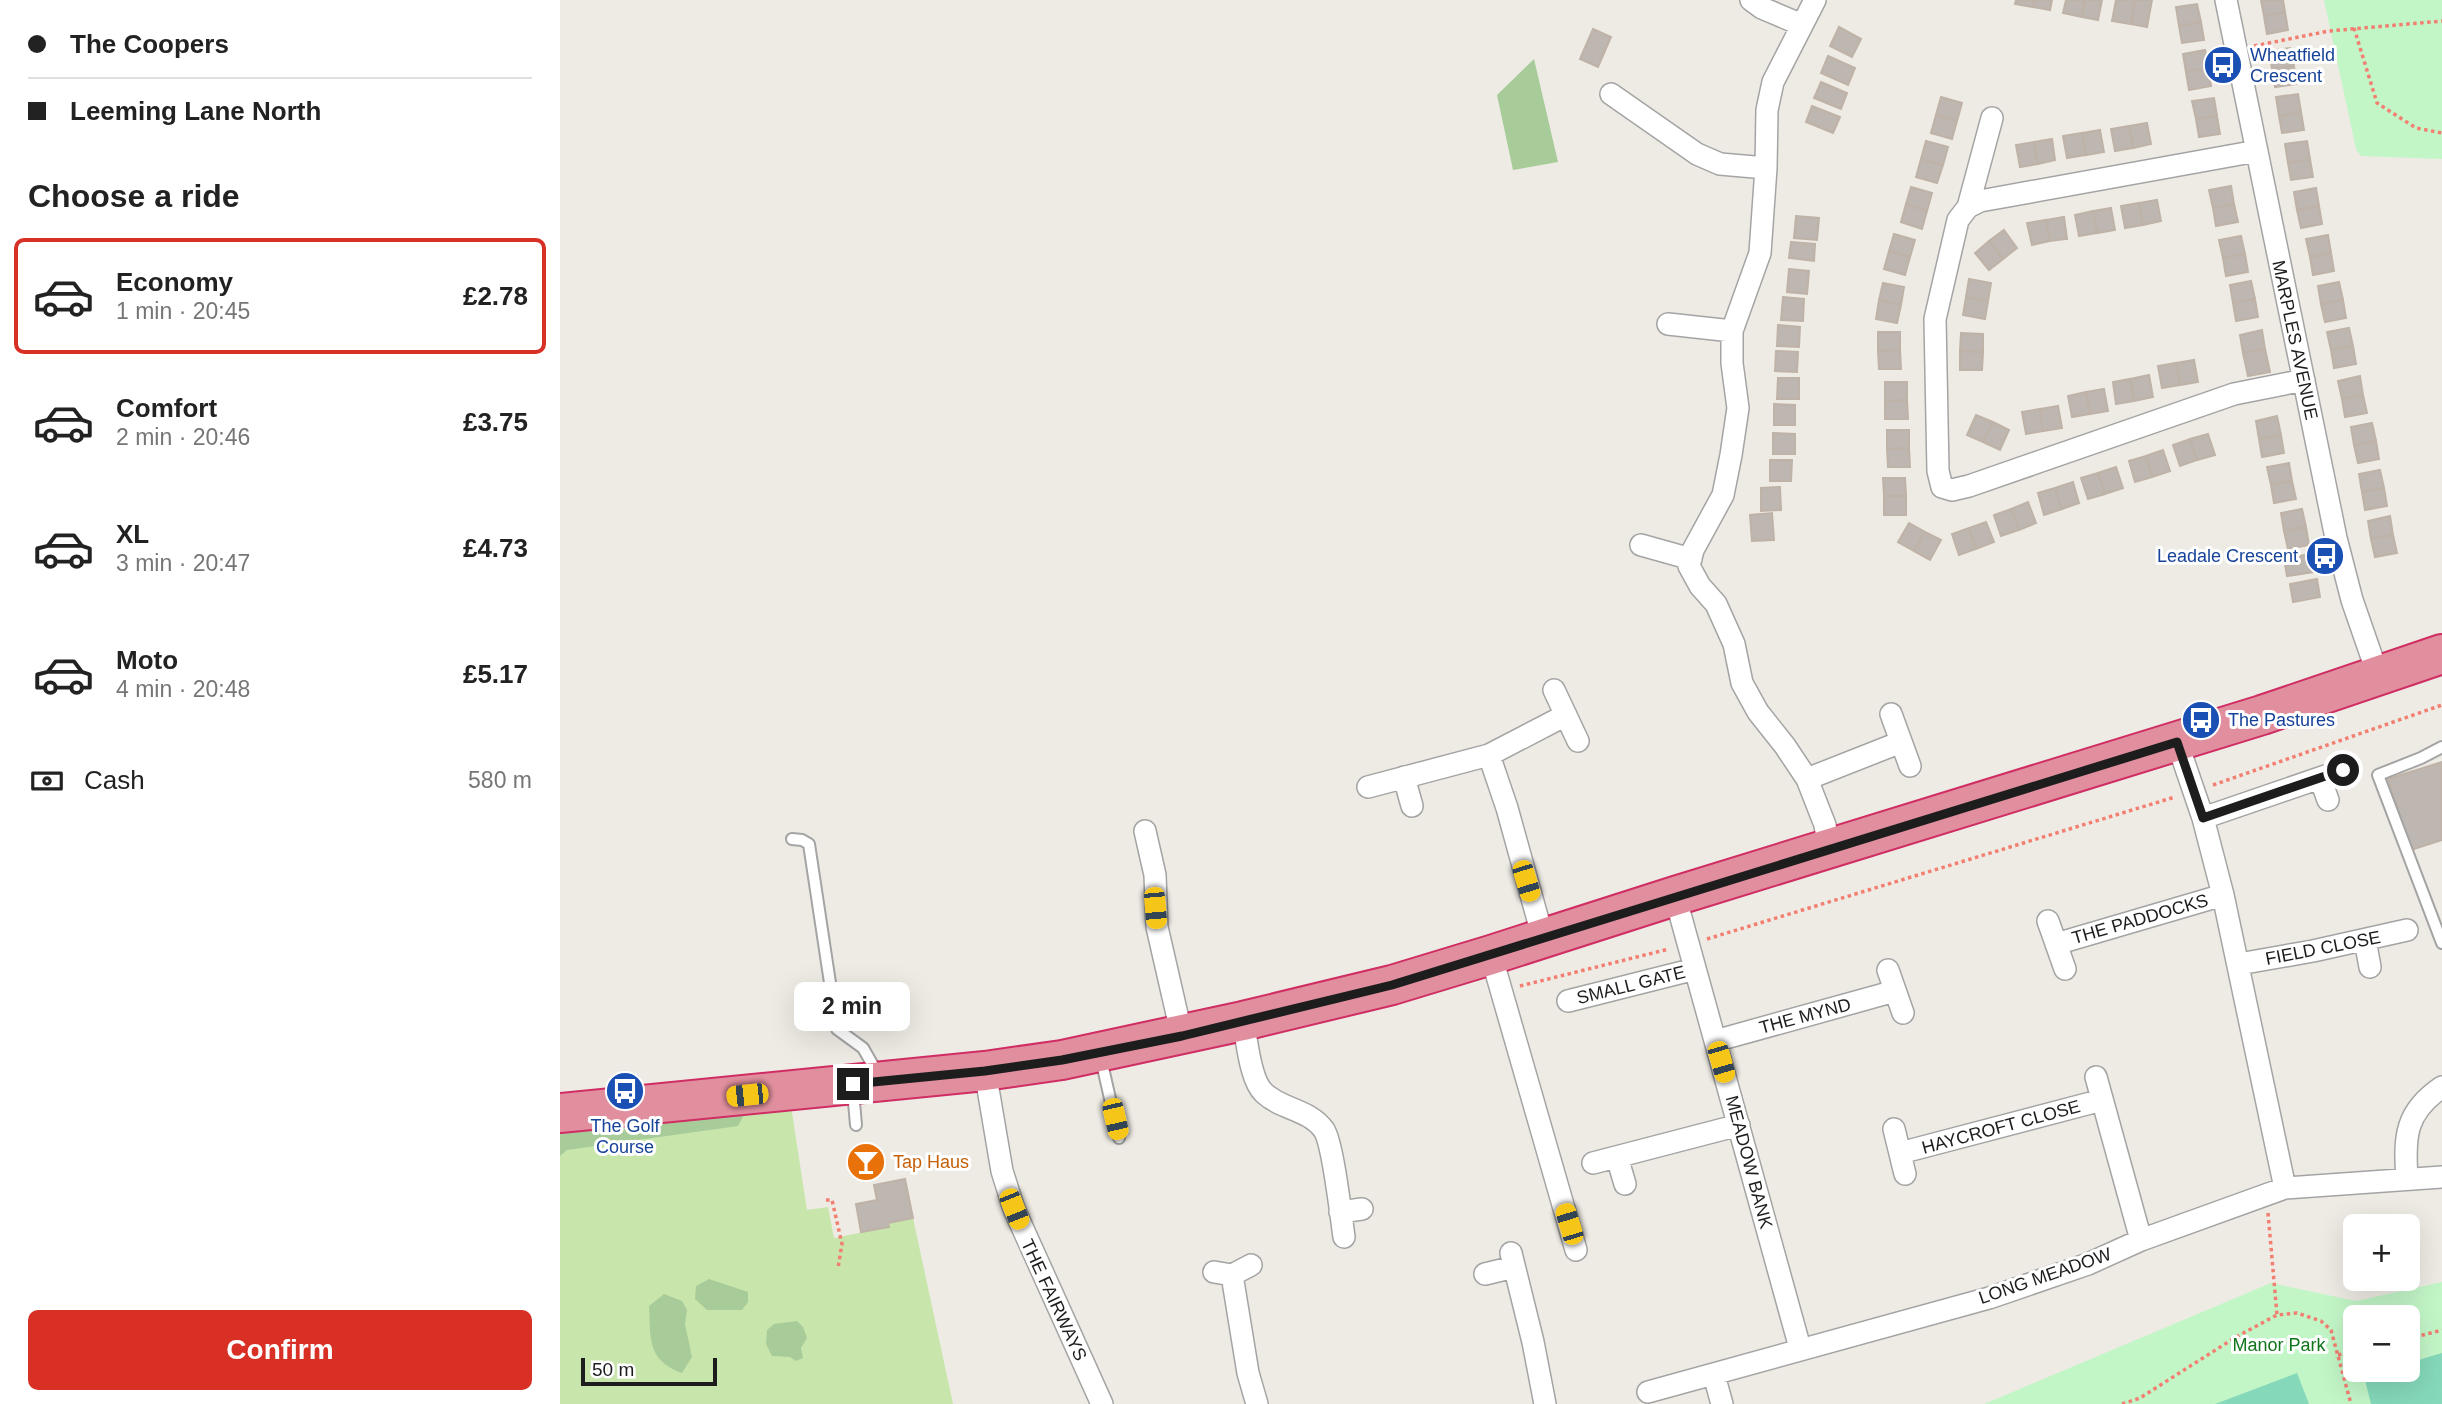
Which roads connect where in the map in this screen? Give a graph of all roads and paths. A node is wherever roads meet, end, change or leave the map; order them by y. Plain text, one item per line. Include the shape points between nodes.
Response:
1 (1751, 0) edge
2 (1815, 0) edge
3 (2226, 0) edge
4 (2442, 21) edge
5 (1802, 25) junction
6 (2354, 28) junction
7 (2236, 49) junction
8 (1611, 94) dead end
9 (1992, 118) dead end
10 (2442, 133) edge
11 (2257, 150) junction
12 (1766, 168) junction
13 (1968, 207) junction
14 (1668, 324) dead end
15 (1732, 331) junction
16 (2304, 380) junction
17 (1641, 545) dead end
18 (1690, 559) junction
19 (2442, 654) edge
20 (2378, 675) junction
21 (1554, 690) dead end
22 (2442, 705) edge
23 (1891, 714) dead end
24 (1566, 715) junction
25 (1578, 741) dead end
26 (1901, 742) junction
27 (2177, 742) junction
28 (2442, 747) edge
29 (1489, 755) junction
30 (1910, 766) dead end
31 (2343, 770) dead end
32 (1404, 777) junction
33 (2320, 778) junction
34 (1807, 779) junction
35 (1368, 786) dead end
36 (2194, 792) junction
37 (2328, 800) dead end
38 (1412, 806) dead end
39 (2203, 818) junction
40 (1145, 831) dead end
41 (792, 839) dead end
42 (1829, 850) junction
43 (2223, 895) junction
44 (1675, 896) junction
45 (2048, 921) dead end
46 (2407, 930) dead end
47 (1543, 938) junction
48 (2365, 940) junction
49 (2442, 943) edge
50 (2056, 944) junction
51 (1688, 945) junction
52 (2239, 964) junction
53 (2370, 967) dead end
54 (1695, 969) junction
55 (2065, 969) dead end
56 (1496, 973) junction
57 (1568, 1001) dead end
58 (1903, 1013) dead end
59 (1243, 1021) junction
60 (1182, 1036) junction
61 (1715, 1041) junction
62 (1099, 1053) junction
63 (985, 1071) junction
64 (2096, 1077) dead end
65 (867, 1083) junction
66 (2442, 1087) edge
67 (2102, 1100) junction
68 (560, 1113) edge
69 (856, 1125) dead end
70 (1739, 1125) junction
71 (1894, 1129) dead end
72 (1119, 1138) dead end
73 (1900, 1153) junction
74 (1617, 1157) junction
75 (1593, 1163) dead end
76 (1905, 1174) dead end
77 (2442, 1177) edge
78 (2407, 1178) junction
79 (1625, 1184) dead end
80 (2276, 1190) junction
81 (826, 1200) dead end
82 (1363, 1209) dead end
83 (1340, 1212) junction
84 (1344, 1237) dead end
85 (2141, 1240) junction
86 (1576, 1250) dead end
87 (1251, 1265) dead end
88 (838, 1268) dead end
89 (1485, 1275) dead end
90 (2277, 1315) junction
91 (2442, 1330) edge
92 (2420, 1336) edge
93 (1800, 1348) junction
94 (2343, 1354) edge
95 (2338, 1355) junction
96 (1714, 1375) junction
97 (1648, 1392) dead end
98 (1102, 1404) edge
99 (1257, 1404) edge
100 (1545, 1404) edge
101 (1722, 1404) edge
102 (2122, 1404) edge
103 (2351, 1404) edge

1 - 5 street
2 - 5 street
3 - 7 street, MARPLES AVENUE
4 - 6 path
5 - 12 street via 1773,82 1766,110
6 - 7 path
6 - 10 path via 2377,103 2416,128
7 - 11 street, MARPLES AVENUE
8 - 12 street via 1697,154 1720,164
9 - 13 street
11 - 13 street via 1980,201
11 - 16 street, MARPLES AVENUE
12 - 15 street via 1760,253
13 - 16 street via 1958,220 1935,319 1942,486 1952,490 1969,486 2234,394
14 - 15 street
15 - 18 street via 1738,408 1731,455 1723,495
16 - 20 street, MARPLES AVENUE via 2345,575
17 - 18 street
18 - 34 street via 1689,566 1716,604 1734,644 1742,683
19 - 20 highway
20 - 27 highway
21 - 24 street
22 - 36 path
23 - 26 street
24 - 25 street
24 - 29 street
26 - 30 street
26 - 34 street
27 - 36 street
27 - 42 highway
28 - 49 lane via 2378,775
29 - 32 street
29 - 47 street
31 - 33 street
32 - 35 street
32 - 38 street
33 - 37 street
33 - 39 street
34 - 42 street via 1825,825
36 - 39 street
36 - 51 path
39 - 43 street
40 - 60 street via 1156,875 1157,927
41 - 65 lane via 809,844 836,1029 863,1048
42 - 44 highway
43 - 50 street, THE PADDOCKS
43 - 52 street
44 - 47 highway
44 - 51 street, MEADOW BANK
45 - 50 street
46 - 48 street, FIELD CLOSE
47 - 56 highway
48 - 52 street, FIELD CLOSE
48 - 53 street
50 - 55 street
51 - 54 street, MEADOW BANK
51 - 56 path
52 - 80 street
54 - 57 street, SMALL GATE
54 - 61 street, MEADOW BANK
56 - 59 highway via 1392,985
56 - 86 street
58 - 61 street, THE MYND via 1892,981
59 - 60 highway
59 - 83 street via 1252,1067 1264,1093 1310,1116 1325,1132
60 - 62 highway
61 - 70 street, MEADOW BANK
62 - 63 highway
62 - 72 lane
63 - 65 highway
63 - 98 street, THE FAIRWAYS via 1002,1171 1014,1209
64 - 67 street, HAYCROFT CLOSE
65 - 68 highway
65 - 69 lane
66 - 78 street via 2419,1106 2407,1129
67 - 73 street, HAYCROFT CLOSE
67 - 85 street, HAYCROFT CLOSE
70 - 74 street
70 - 93 street, MEADOW BANK
71 - 73 street
73 - 76 street
74 - 75 street
74 - 79 street
77 - 78 street, LONG MEADOW
78 - 80 street, LONG MEADOW
80 - 85 street, LONG MEADOW
80 - 90 path
81 - 88 path via 832,1200 842,1244
82 - 83 street
83 - 84 street
85 - 93 street, LONG MEADOW via 2088,1264 1989,1297
87 - 99 street via 1223,1273
89 - 100 street via 1512,1260
90 - 95 path via 2297,1313 2321,1321 2331,1330
90 - 102 path via 2140,1398
91 - 92 path
93 - 96 street, LONG MEADOW
94 - 95 path
95 - 103 path
96 - 97 street, LONG MEADOW
96 - 101 street

